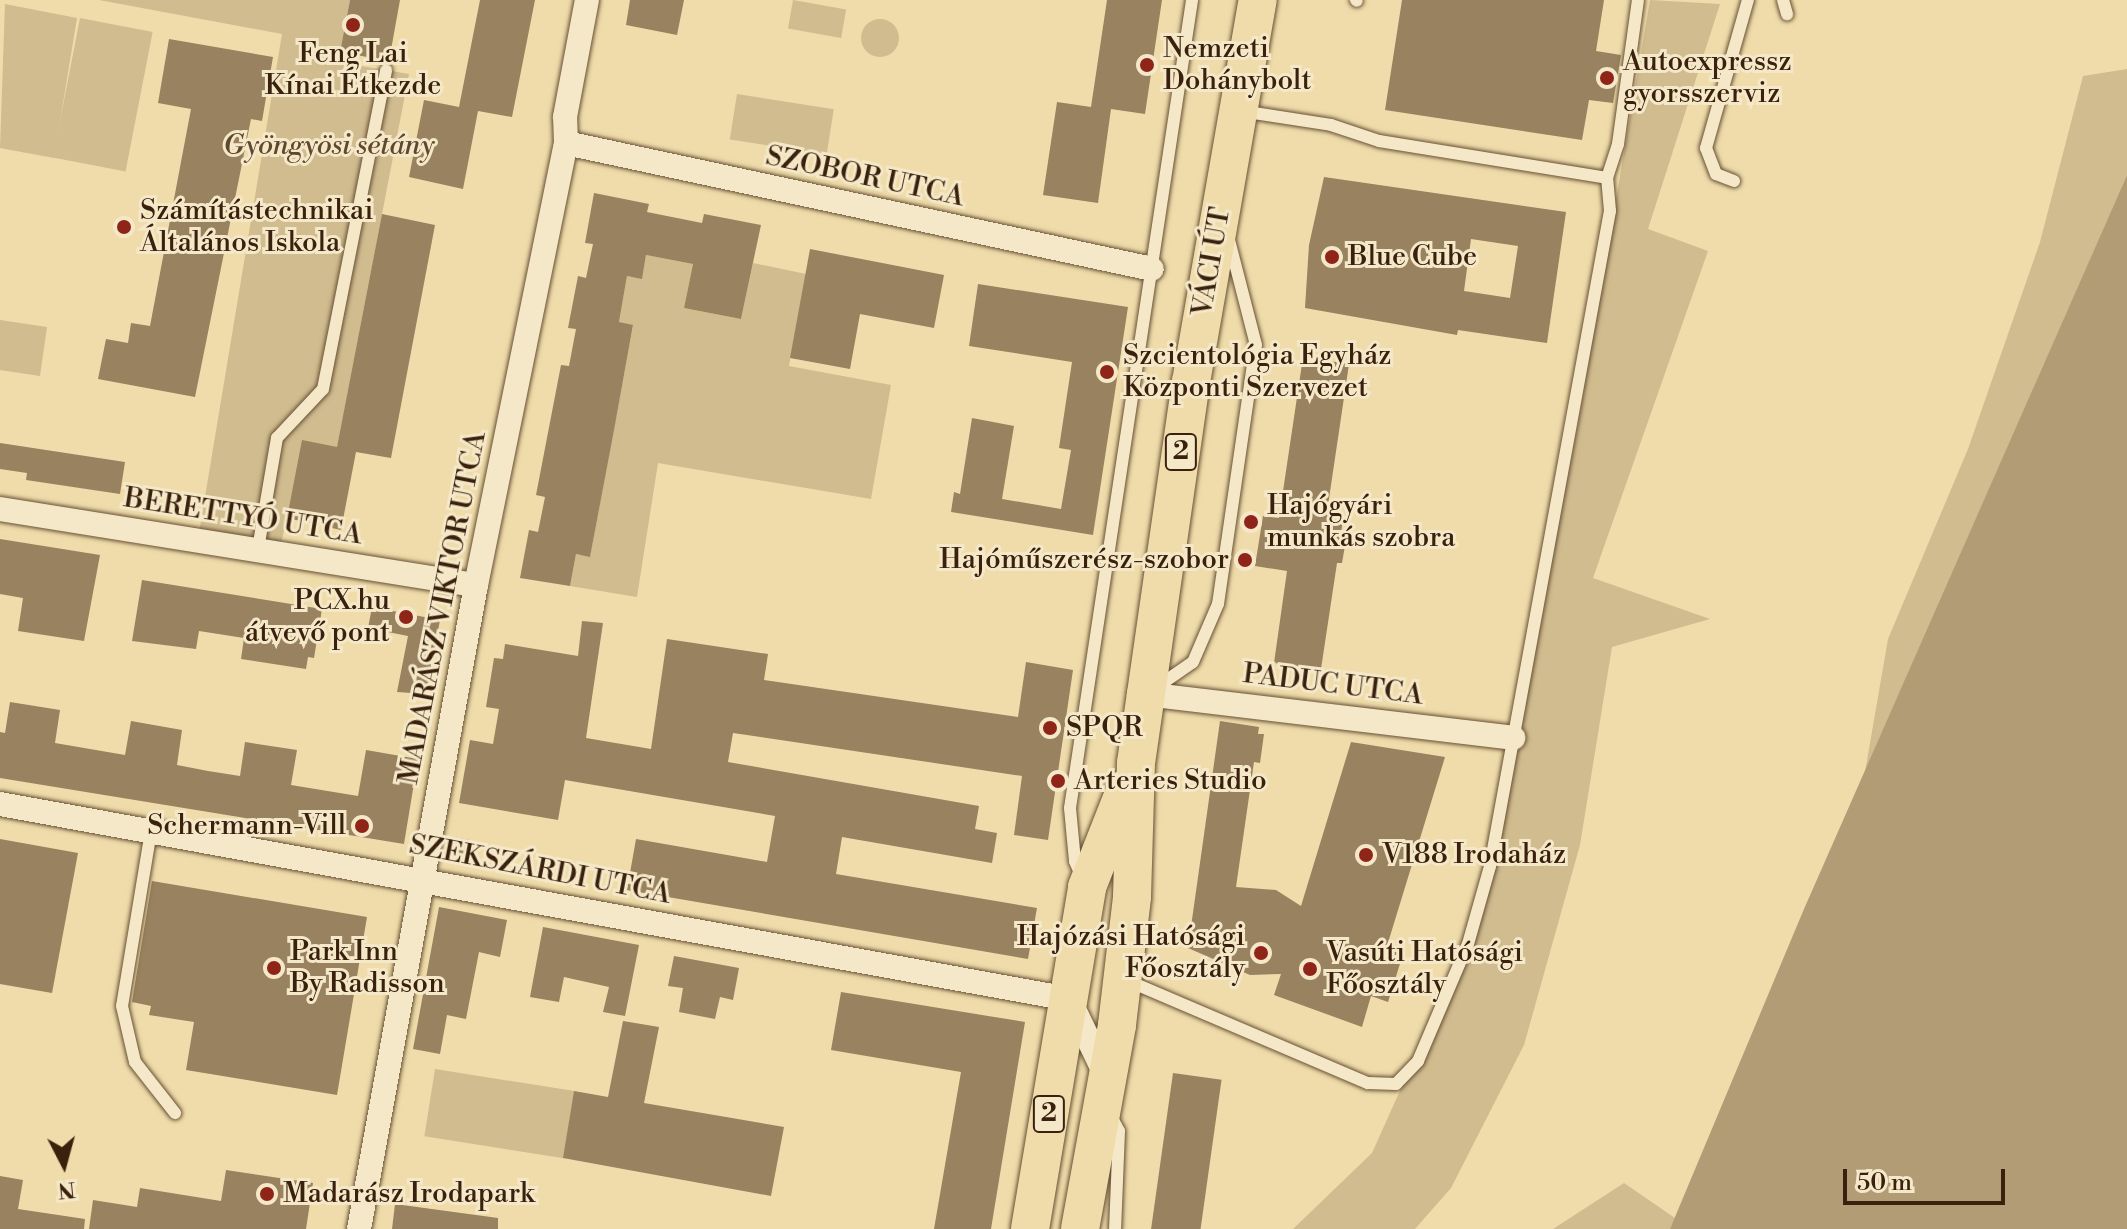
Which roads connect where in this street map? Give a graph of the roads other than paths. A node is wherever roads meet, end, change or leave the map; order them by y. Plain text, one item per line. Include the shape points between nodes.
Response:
1 (587, 0) edge
2 (1192, 0) edge
3 (1258, 0) edge
4 (1638, 0) edge
5 (1748, 0) edge
6 (1783, 0) edge
7 (1787, 14) dead end
8 (386, 70) dead end
9 (1238, 110) junction
10 (566, 143) junction
11 (1607, 178) junction
12 (1734, 181) dead end
13 (1221, 210) junction
14 (1152, 269) junction
15 (0, 509) edge
16 (258, 549) junction
17 (476, 585) junction
18 (1146, 694) junction
19 (1513, 738) junction
20 (1136, 763) junction
21 (0, 804) edge
22 (151, 831) junction
23 (422, 878) junction
24 (1087, 887) junction
25 (1122, 979) junction
26 (1069, 999) junction
27 (1106, 1091) junction
28 (175, 1113) dead end
29 (359, 1229) edge
30 (1030, 1229) edge
31 (1080, 1229) edge
32 (1115, 1229) edge

1 - 10 street, MADARÁSZ VIKTOR UTCA via 565,117
2 - 14 lane
3 - 9 main road, VÁCI ÚT / 2
4 - 11 lane via 1618,144
5 - 12 lane via 1706,148 1716,174
6 - 7 lane
8 - 16 lane via 323,389 277,438
9 - 11 lane via 1379,141
9 - 13 main road, VÁCI ÚT / 2
10 - 14 street, SZOBOR UTCA
10 - 17 street, MADARÁSZ VIKTOR UTCA
11 - 19 lane via 1610,211
13 - 18 main road, VÁCI ÚT / 2
13 - 18 lane via 1256,345 1220,589 1193,662
14 - 24 lane via 1070,808 1075,861
15 - 16 street, BERETTYÓ UTCA
16 - 17 street, BERETTYÓ UTCA
17 - 23 street, MADARÁSZ VIKTOR UTCA
18 - 19 street, PADUC UTCA
18 - 20 main road, VÁCI ÚT / 2
19 - 25 lane via 1476,920 1406,1079 1386,1086 1368,1083
20 - 24 main road, VÁCI ÚT / 2
20 - 25 main road, VÁCI ÚT / 2 via 1132,897
21 - 22 street, SZEKSZÁRDI UTCA
22 - 23 street, SZEKSZÁRDI UTCA
22 - 28 lane via 122,1006 135,1062
23 - 26 street, SZEKSZÁRDI UTCA
23 - 29 street, MADARÁSZ VIKTOR UTCA
24 - 26 main road, VÁCI ÚT / 2
25 - 27 main road, VÁCI ÚT / 2
26 - 27 street
26 - 30 main road, VÁCI ÚT / 2
27 - 31 main road, VÁCI ÚT / 2
27 - 32 lane via 1119,1131

